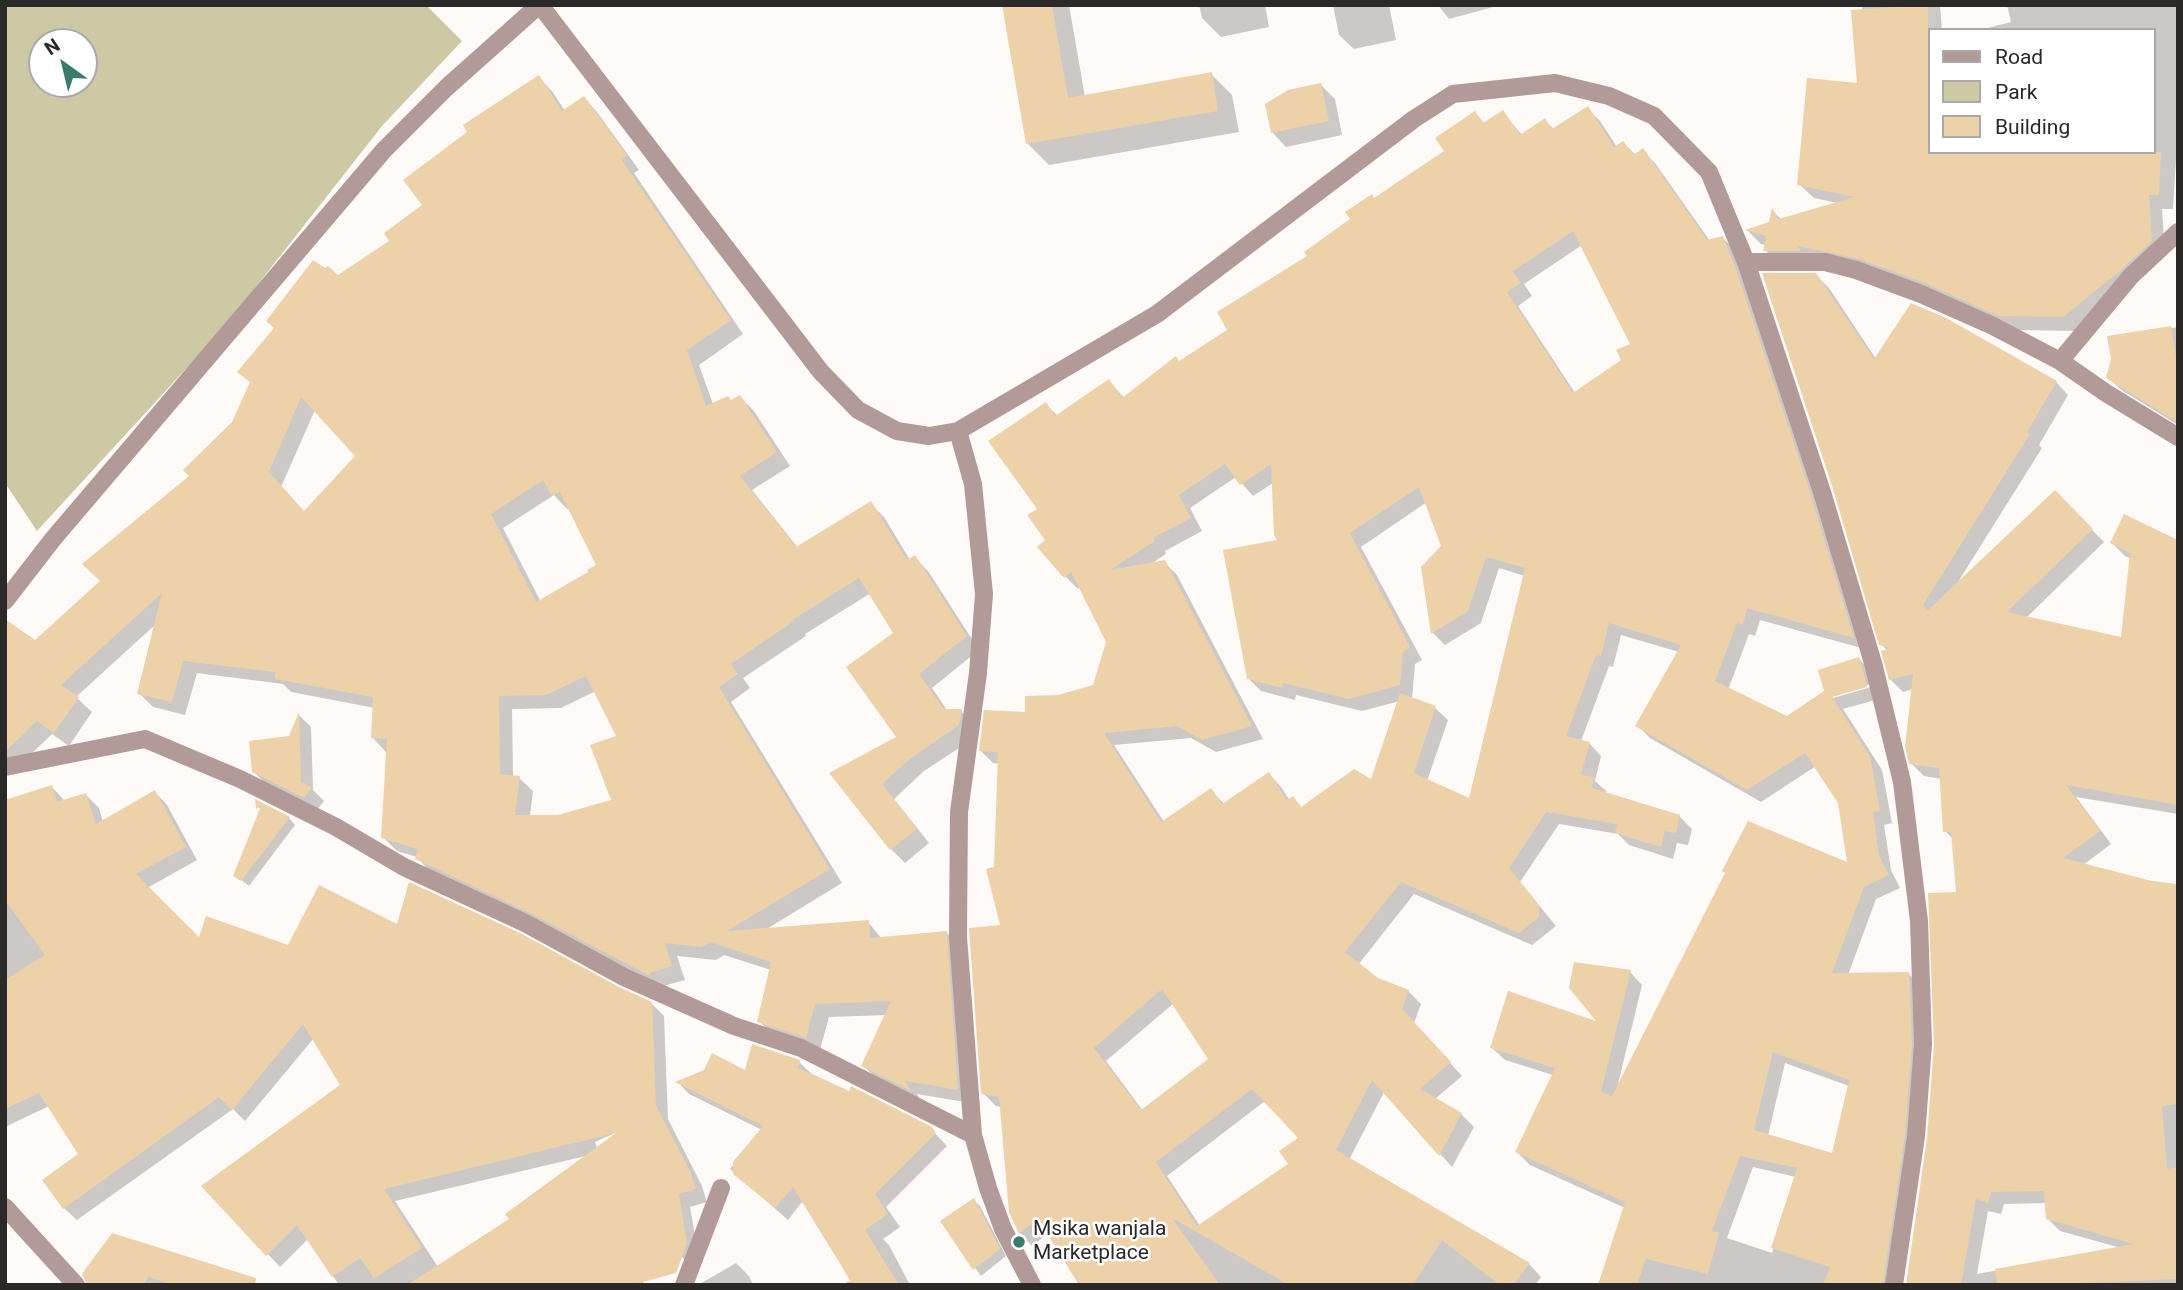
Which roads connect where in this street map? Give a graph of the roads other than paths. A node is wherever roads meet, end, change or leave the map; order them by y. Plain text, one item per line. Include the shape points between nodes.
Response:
1 (539, 5) edge
2 (2178, 232) edge
3 (1746, 262) junction
4 (2060, 361) junction
5 (958, 431) junction
6 (2178, 437) edge
7 (5, 601) edge
8 (5, 767) edge
9 (973, 1135) junction
10 (721, 1188) dead end
11 (5, 1207) edge
12 (76, 1285) edge
13 (684, 1285) edge
14 (1032, 1285) edge
15 (1894, 1285) edge

1 - 5 street via 830,382 858,410 897,431 929,436
1 - 7 street via 384,150
2 - 4 street via 2123,284
3 - 4 street via 1825,262 1856,270 1993,326
3 - 5 street via 1709,172 1654,116 1609,96 1555,83 1453,94 1157,314
3 - 15 street via 1852,590 1902,782 1919,921 1923,1044 1916,1136
4 - 6 street
5 - 9 street via 973,484 984,594 959,812 958,937
8 - 9 street via 145,739 240,779 624,978 734,1026 801,1048
9 - 14 street via 999,1219
10 - 13 street
11 - 12 street

